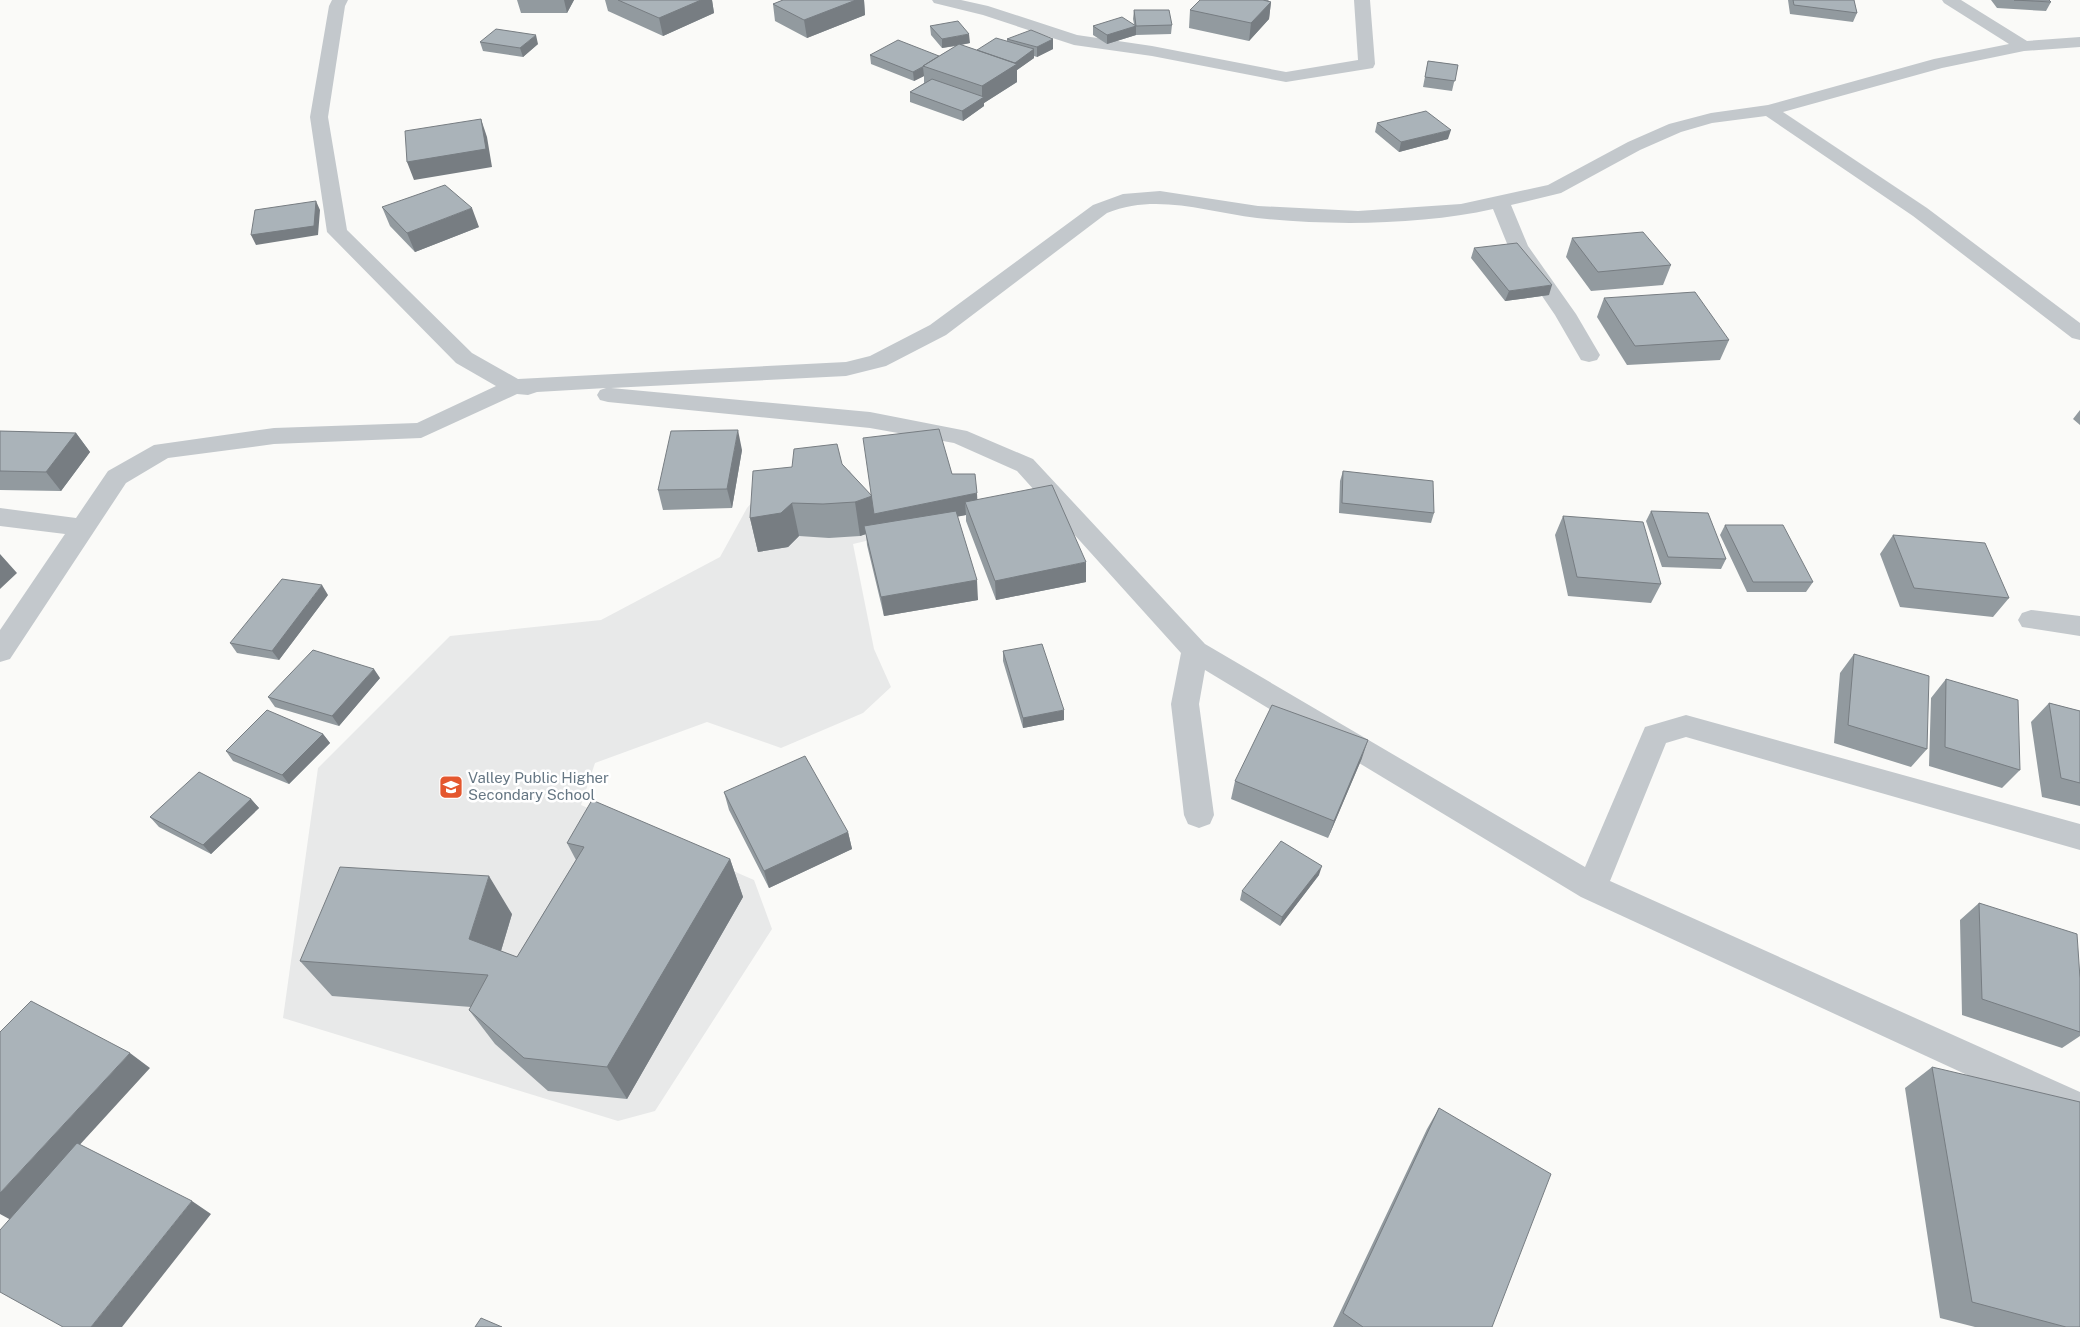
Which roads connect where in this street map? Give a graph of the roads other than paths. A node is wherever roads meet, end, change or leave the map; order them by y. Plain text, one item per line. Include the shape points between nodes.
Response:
1 (340, 0) edge
2 (940, 0) edge
3 (1362, 0) edge
4 (1950, 0) edge
5 (2080, 42) edge
6 (2024, 46) junction
7 (1769, 110) junction
8 (1500, 202) junction
9 (2080, 333) edge
10 (1589, 355) dead end
11 (514, 386) junction
12 (0, 517) edge
13 (83, 528) junction
14 (2031, 620) dead end
15 (2080, 626) edge
16 (1195, 651) junction
17 (0, 652) edge
18 (1199, 815) dead end
19 (2080, 837) edge
20 (1592, 887) junction
21 (2080, 1110) edge

1 - 11 street via 319,117 338,232 464,358
2 - 3 street via 988,11 1074,40 1152,51 1286,77 1367,64
4 - 6 street
5 - 6 street
6 - 7 street via 1940,63
7 - 8 street via 1711,118 1675,128 1554,189
7 - 9 street via 1920,212
8 - 10 street via 1518,246
8 - 11 street via 1461,210 1358,218 1258,212 1160,197 1123,200 1100,209 938,330 878,361 846,369
11 - 13 street via 421,430 274,436 162,451 117,477
11 - 16 street via 870,420 959,436 1025,465
12 - 13 street
13 - 17 street
14 - 15 street
16 - 18 street via 1185,704
16 - 20 street
19 - 20 street via 1686,726 1655,735
20 - 21 street

